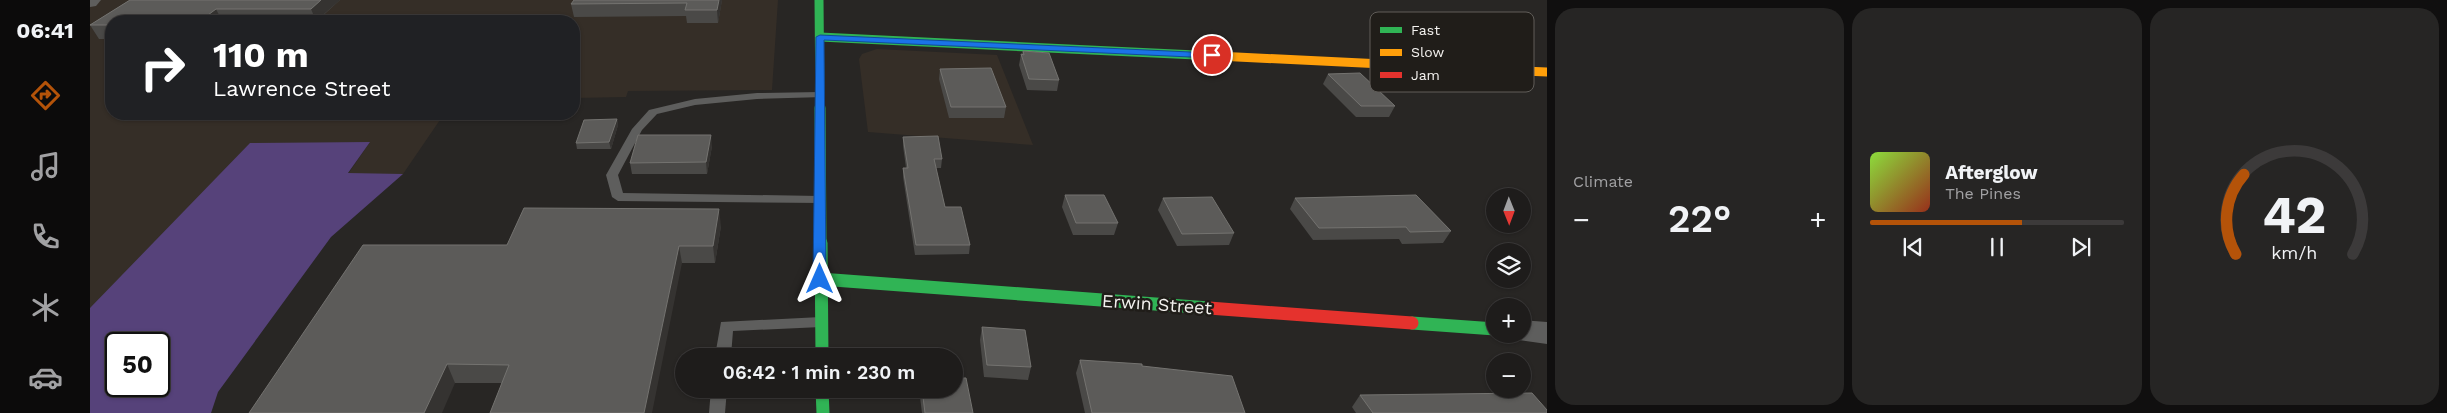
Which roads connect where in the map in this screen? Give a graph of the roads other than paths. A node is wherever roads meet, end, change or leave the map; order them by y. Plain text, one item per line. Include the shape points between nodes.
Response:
1 (819, 0) edge
2 (820, 37) junction
3 (1370, 63) edge
4 (1534, 71) edge
5 (1547, 72) edge
6 (820, 95) junction
7 (820, 200) junction
8 (820, 279) junction
9 (821, 322) junction
10 (1486, 328) edge
11 (1531, 332) edge
12 (1547, 333) edge
13 (724, 348) edge
14 (822, 348) edge
15 (718, 398) edge
16 (822, 398) edge
17 (716, 413) edge
18 (822, 413) edge

1 - 2 street
2 - 3 street
2 - 6 street
4 - 5 street
6 - 7 street
6 - 7 lane via 757,96 695,102 653,112 637,129 612,175 618,197
7 - 8 street
8 - 9 street
8 - 10 street, Erwin Street
9 - 13 lane via 726,326
9 - 14 street
11 - 12 street
15 - 17 lane
16 - 18 street

